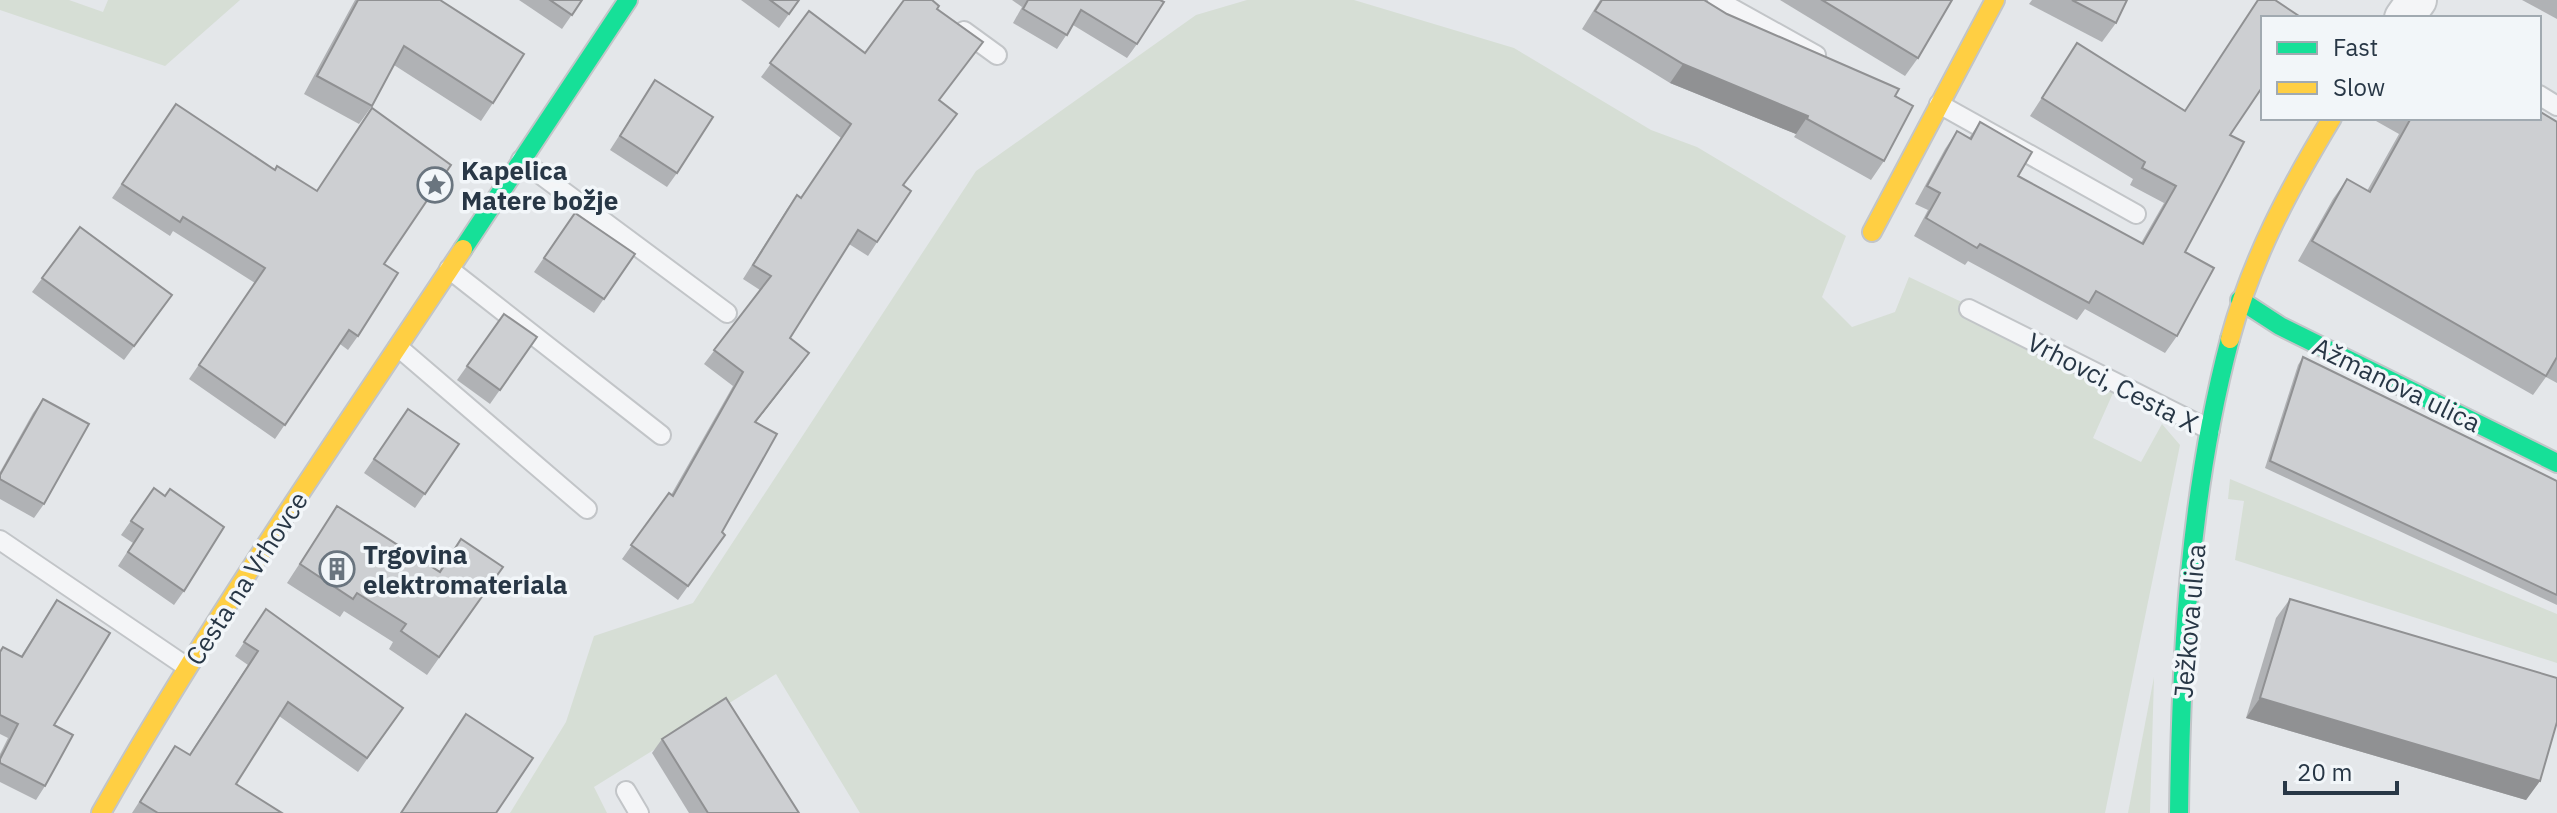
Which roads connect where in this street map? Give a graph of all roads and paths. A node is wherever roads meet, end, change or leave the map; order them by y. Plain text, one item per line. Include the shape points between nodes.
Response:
1 (628, 0) edge
2 (1717, 0) edge
3 (1995, 0) edge
4 (948, 18) edge
5 (997, 55) dead end
6 (1838, 67) edge
7 (1930, 112) junction
8 (2331, 120) edge
9 (521, 160) junction
10 (2136, 214) dead end
11 (1872, 232) dead end
12 (449, 269) junction
13 (2240, 300) junction
14 (1969, 309) dead end
15 (727, 313) dead end
16 (398, 347) junction
17 (2211, 431) junction
18 (661, 435) dead end
19 (2557, 463) edge
20 (587, 509) dead end
21 (0, 540) edge
22 (187, 667) junction
23 (626, 791) dead end
24 (101, 813) edge
25 (639, 813) edge
26 (2179, 813) edge

1 - 9 street, Cesta na Vrhovce
2 - 6 lane
3 - 7 street
4 - 5 lane
7 - 10 lane
7 - 11 street
8 - 13 street, Vrhovci, Cesta X via 2289,190
9 - 12 street, Cesta na Vrhovce
9 - 15 lane
12 - 16 street, Cesta na Vrhovce
12 - 18 lane
13 - 17 street, Vrhovci, Cesta X
13 - 19 street, Ažmanova ulica via 2280,326
14 - 17 lane, Vrhovci, Cesta X
16 - 20 lane
16 - 22 street, Cesta na Vrhovce
17 - 26 street, Ježkova ulica via 2193,561
21 - 22 lane
22 - 24 street, Cesta na Vrhovce
23 - 25 lane

